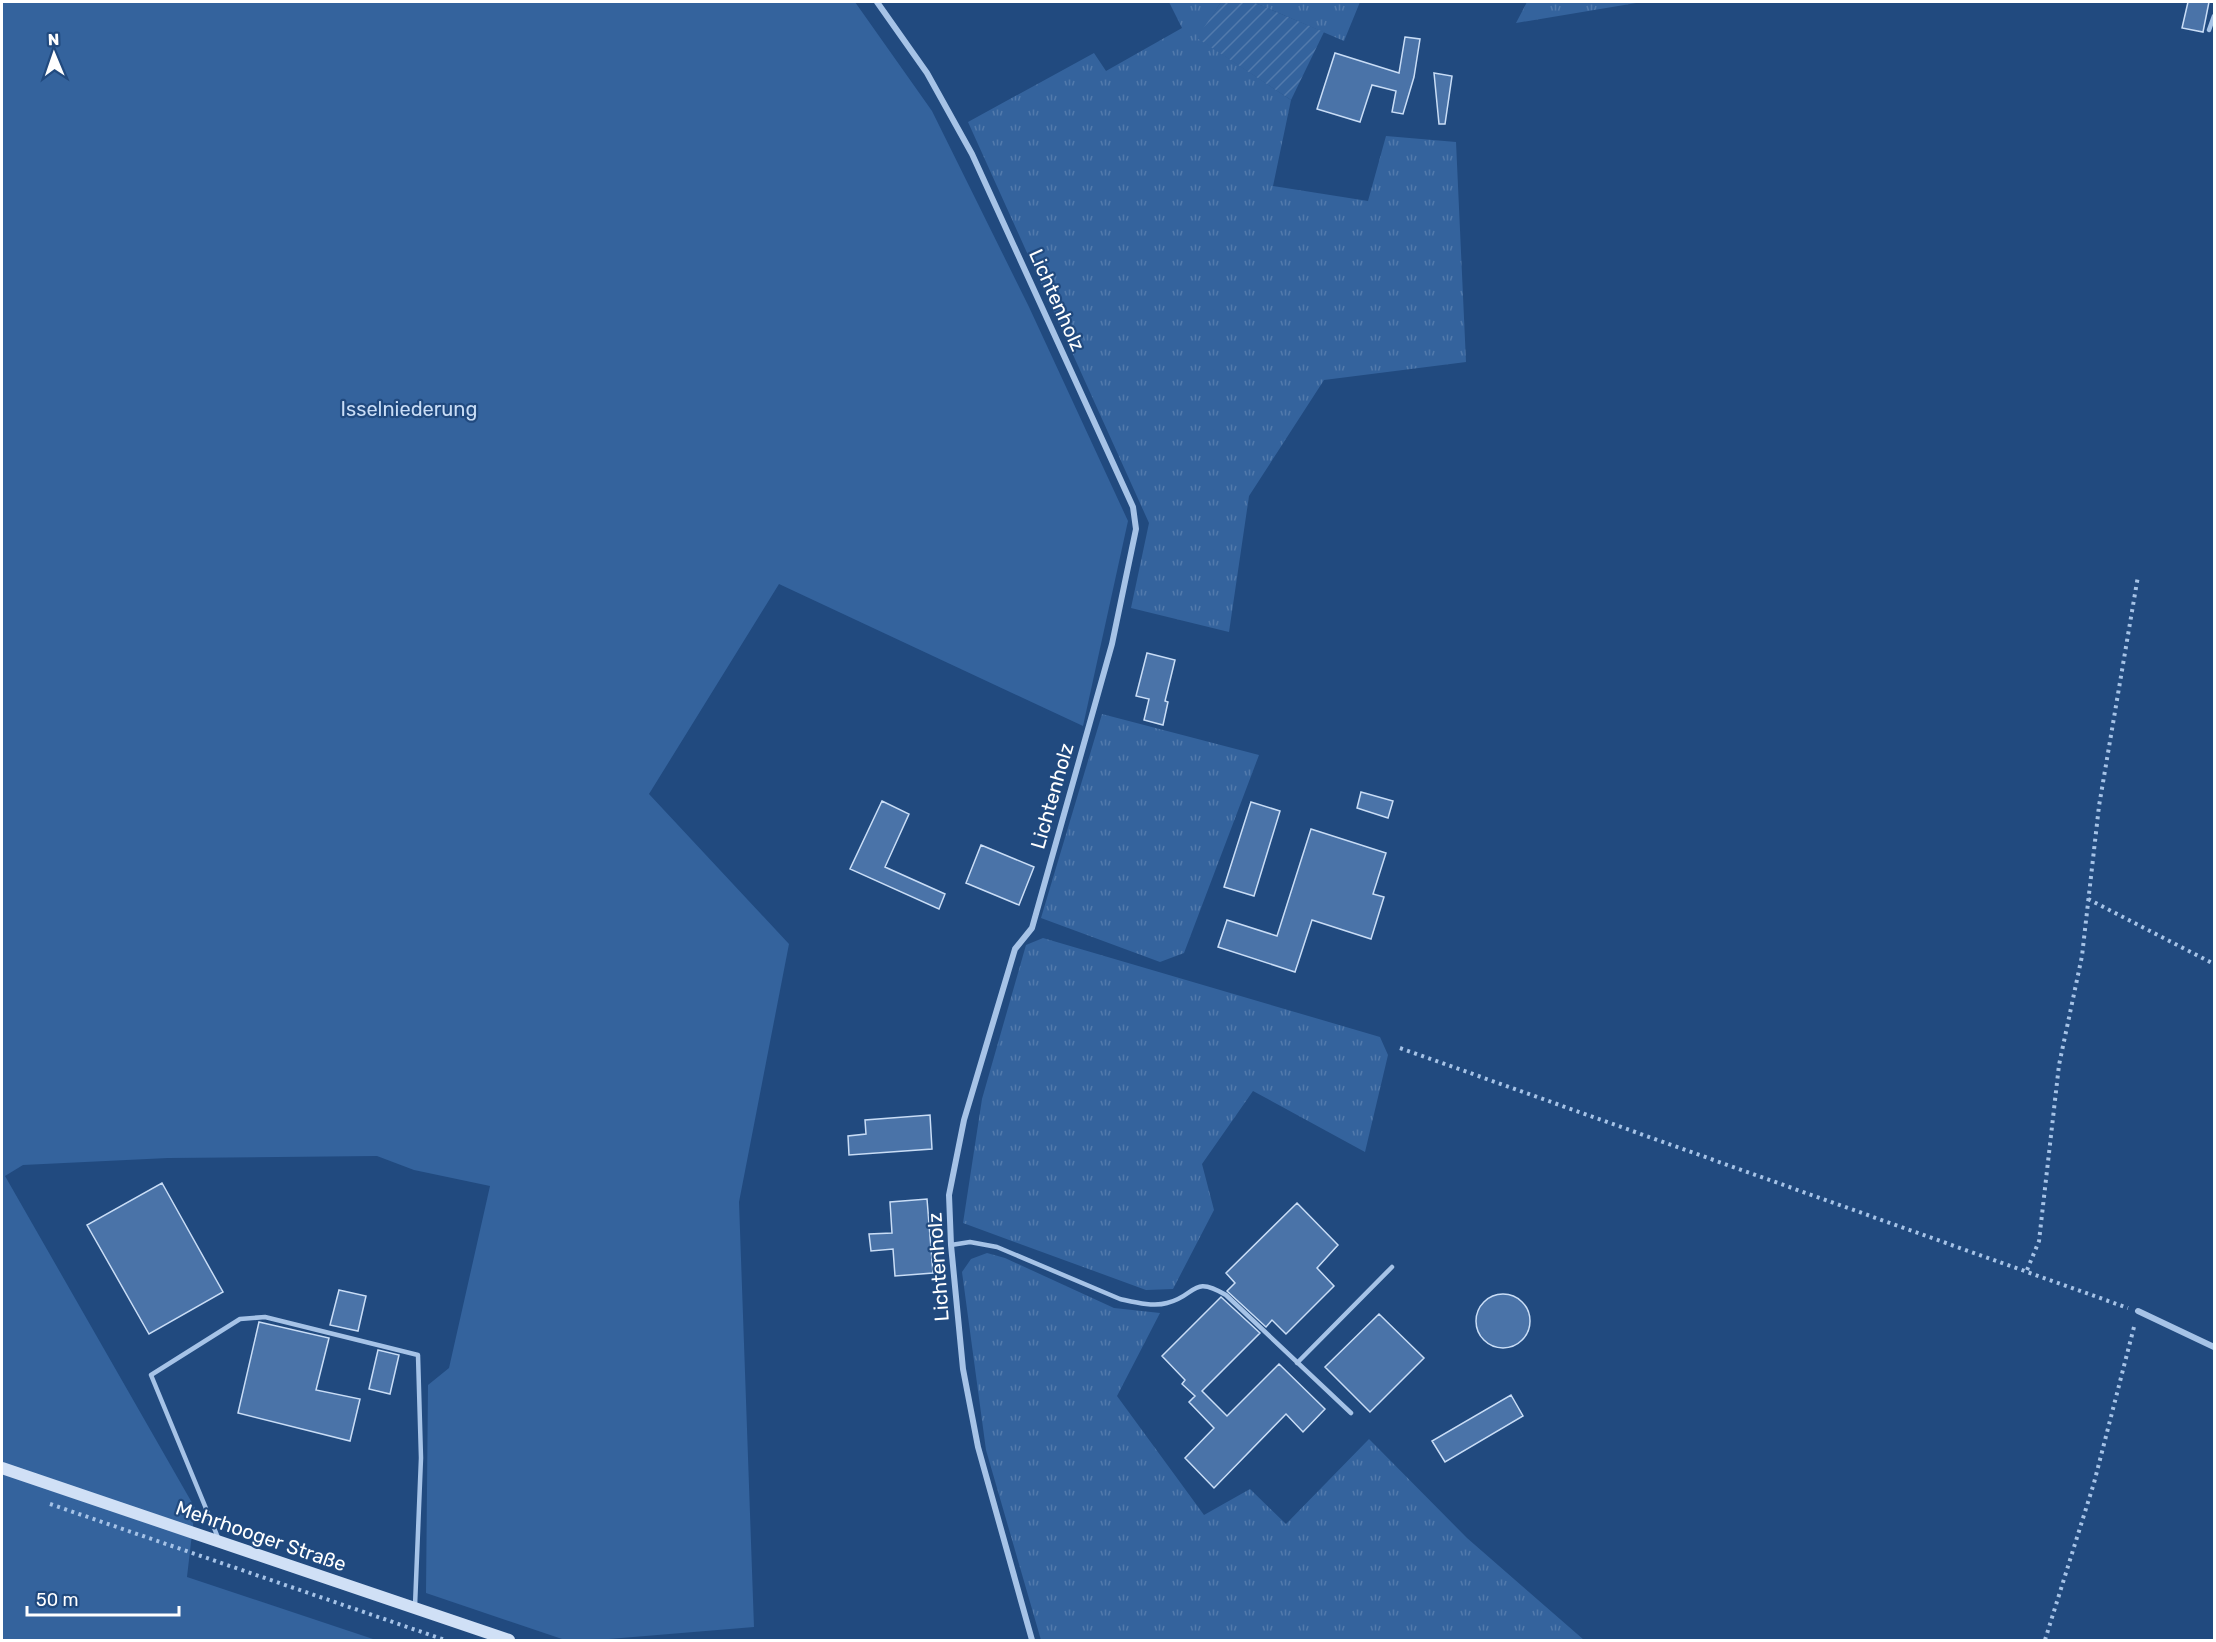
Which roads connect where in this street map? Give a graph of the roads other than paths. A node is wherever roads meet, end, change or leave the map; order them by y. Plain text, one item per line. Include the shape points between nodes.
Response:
1 (877, 2) edge
2 (2214, 16) edge
3 (2209, 30) dead end
4 (951, 1245) junction
5 (1392, 1267) dead end
6 (2138, 1311) road end
7 (2214, 1347) edge
8 (1297, 1363) junction
9 (1351, 1413) dead end
10 (2, 1468) edge
11 (220, 1542) junction
12 (414, 1609) junction
13 (509, 1641) edge
14 (1032, 1641) edge

1 - 4 street, Lichtenholz via 927,73 972,154 1133,507 1136,529 1113,644 1032,928 1015,949 964,1120 949,1195
2 - 3 lane
4 - 8 lane via 970,1242 997,1247 1120,1299 1141,1303 1167,1304 1208,1284 1226,1295
4 - 14 street, Lichtenholz via 963,1369 978,1447
5 - 8 lane
6 - 7 street
8 - 9 lane
10 - 11 main road, Mehrhooger Straße
11 - 12 main road, Mehrhooger Straße
11 - 12 lane via 151,1375 240,1319 265,1317 418,1355 421,1458
12 - 13 main road, Mehrhooger Straße

